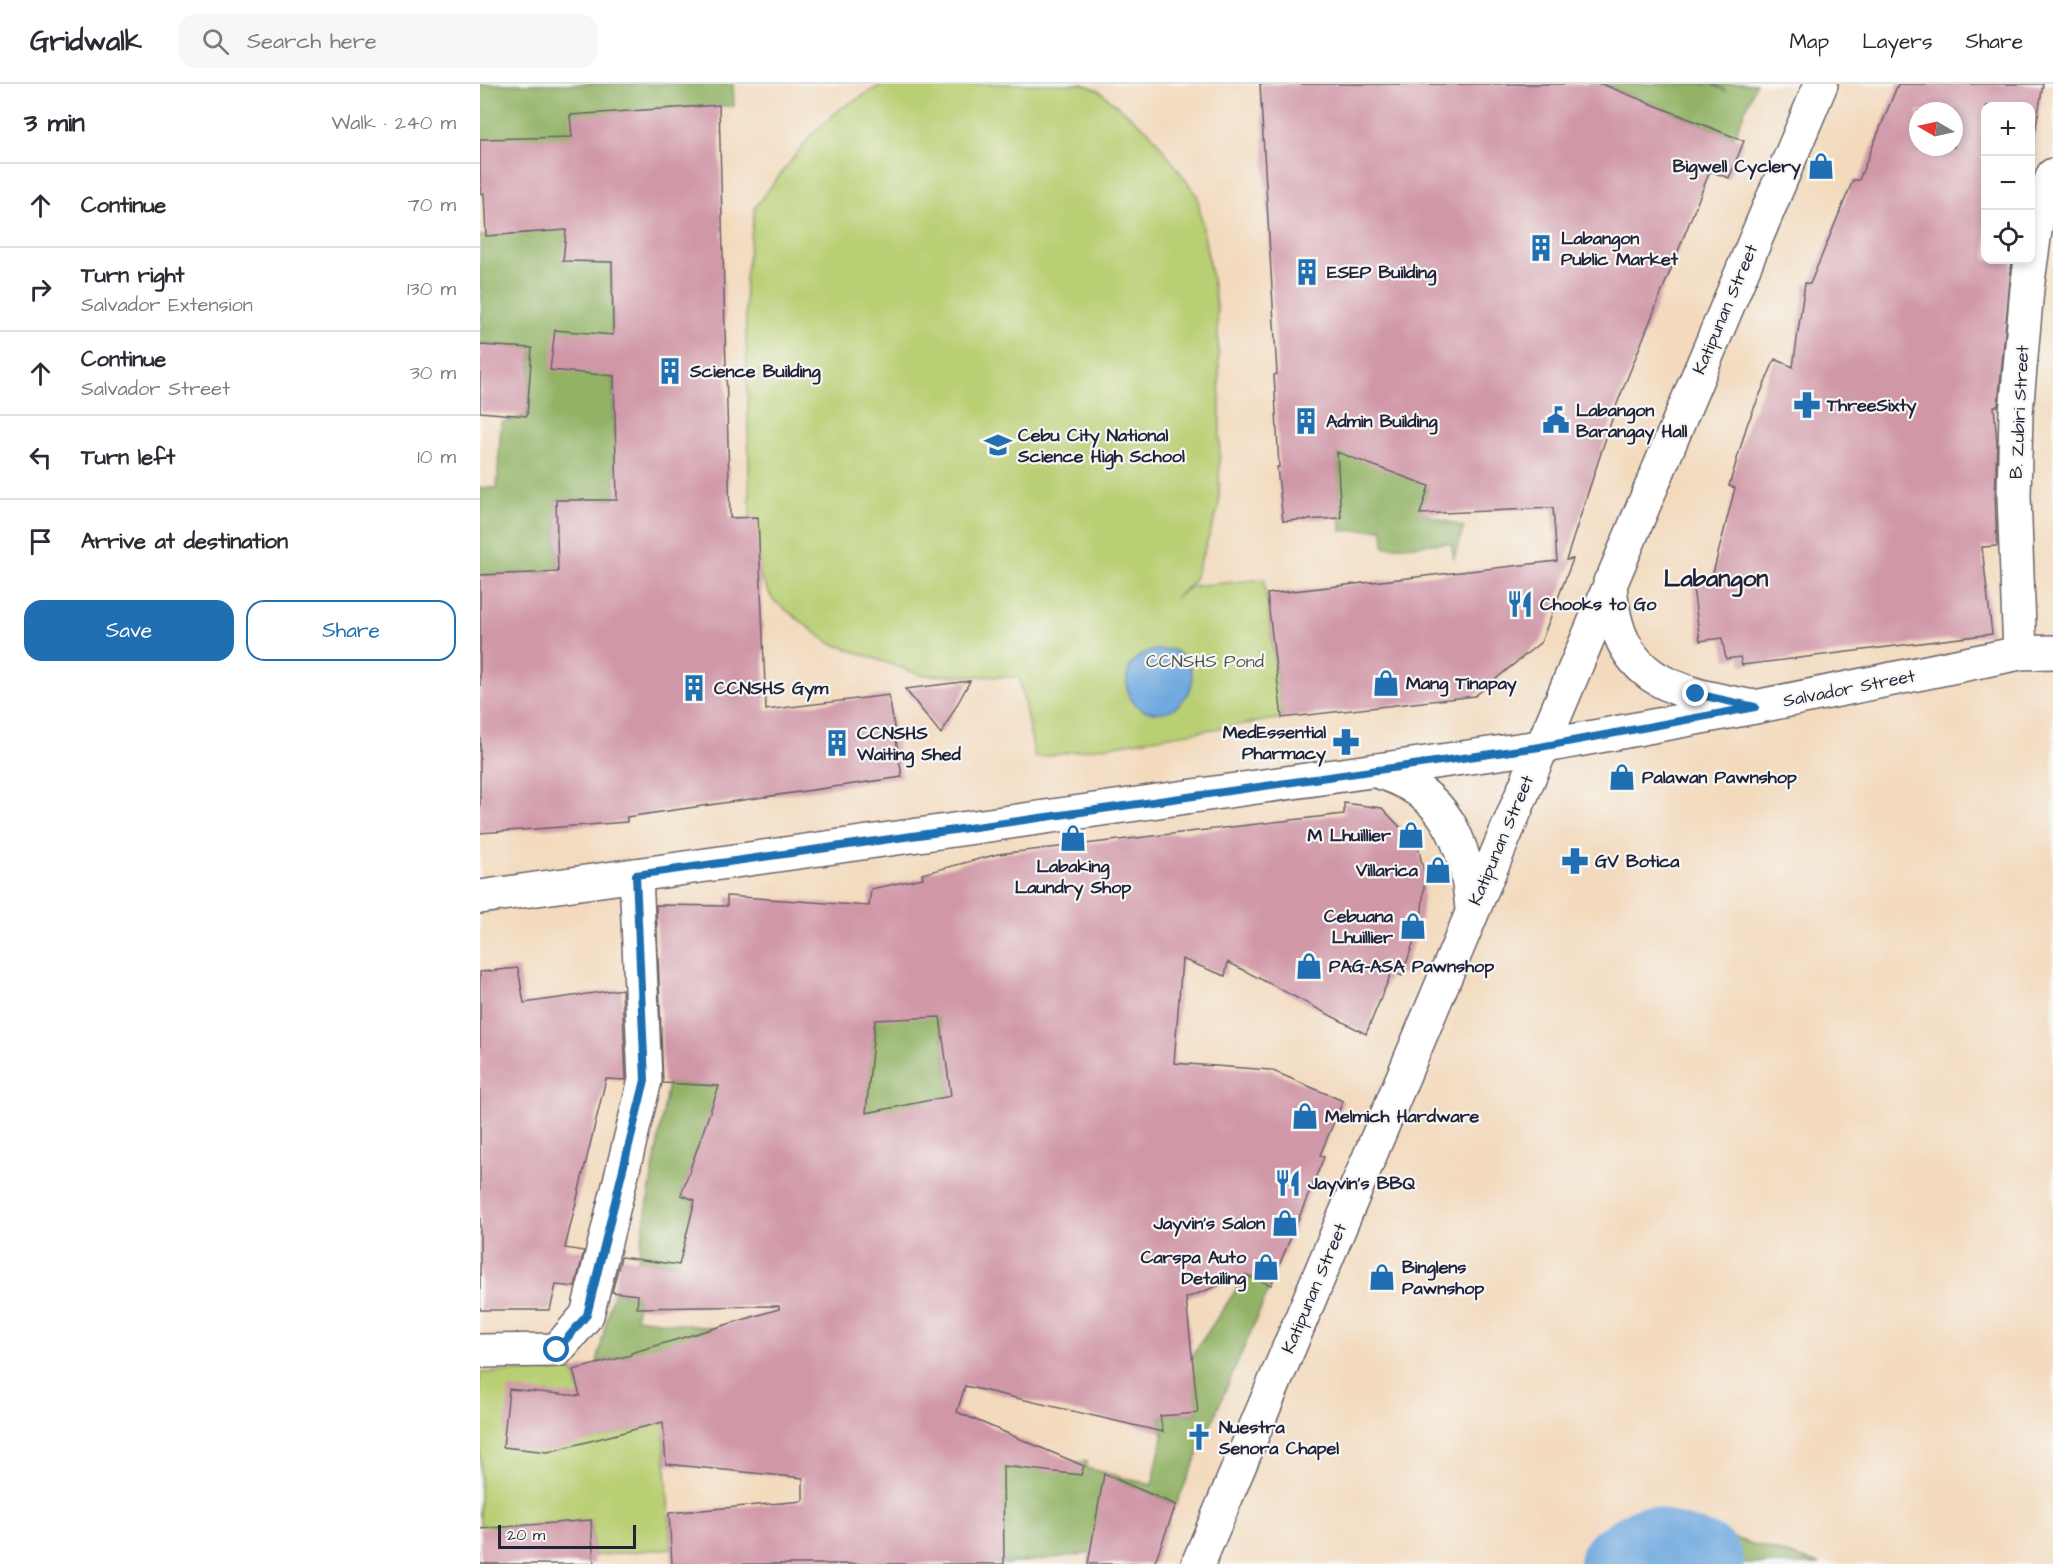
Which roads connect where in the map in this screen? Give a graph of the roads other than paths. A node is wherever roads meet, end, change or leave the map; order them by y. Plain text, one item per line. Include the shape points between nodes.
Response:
1 (1821, 84) edge
2 (2053, 175) edge
3 (2040, 289) edge
4 (1610, 582) junction
5 (2053, 652) edge
6 (2020, 653) junction
7 (1755, 707) junction
8 (1540, 747) junction
9 (1374, 771) junction
10 (636, 875) junction
11 (480, 897) edge
12 (1472, 910) junction
13 (480, 1351) edge
14 (1198, 1564) edge

1 - 4 main road, Katipunan Street
2 - 3 main road, B. Zubiri Street via 2036,224
3 - 6 main road, B. Zubiri Street via 2016,413 2014,484
4 - 7 main road via 1613,611 1623,643 1640,666 1679,690
4 - 8 main road, Katipunan Street
5 - 6 main road, Salvador Street
6 - 7 main road, Salvador Street
7 - 8 main road, Salvador Street
8 - 9 main road, Salvador Street
8 - 12 main road, Katipunan Street
9 - 10 main road, Salvador Street
9 - 12 main road via 1405,781 1441,811 1460,848
10 - 11 main road, Salvador Street
10 - 13 main road via 645,1080 587,1315 557,1350
12 - 14 main road, Katipunan Street

